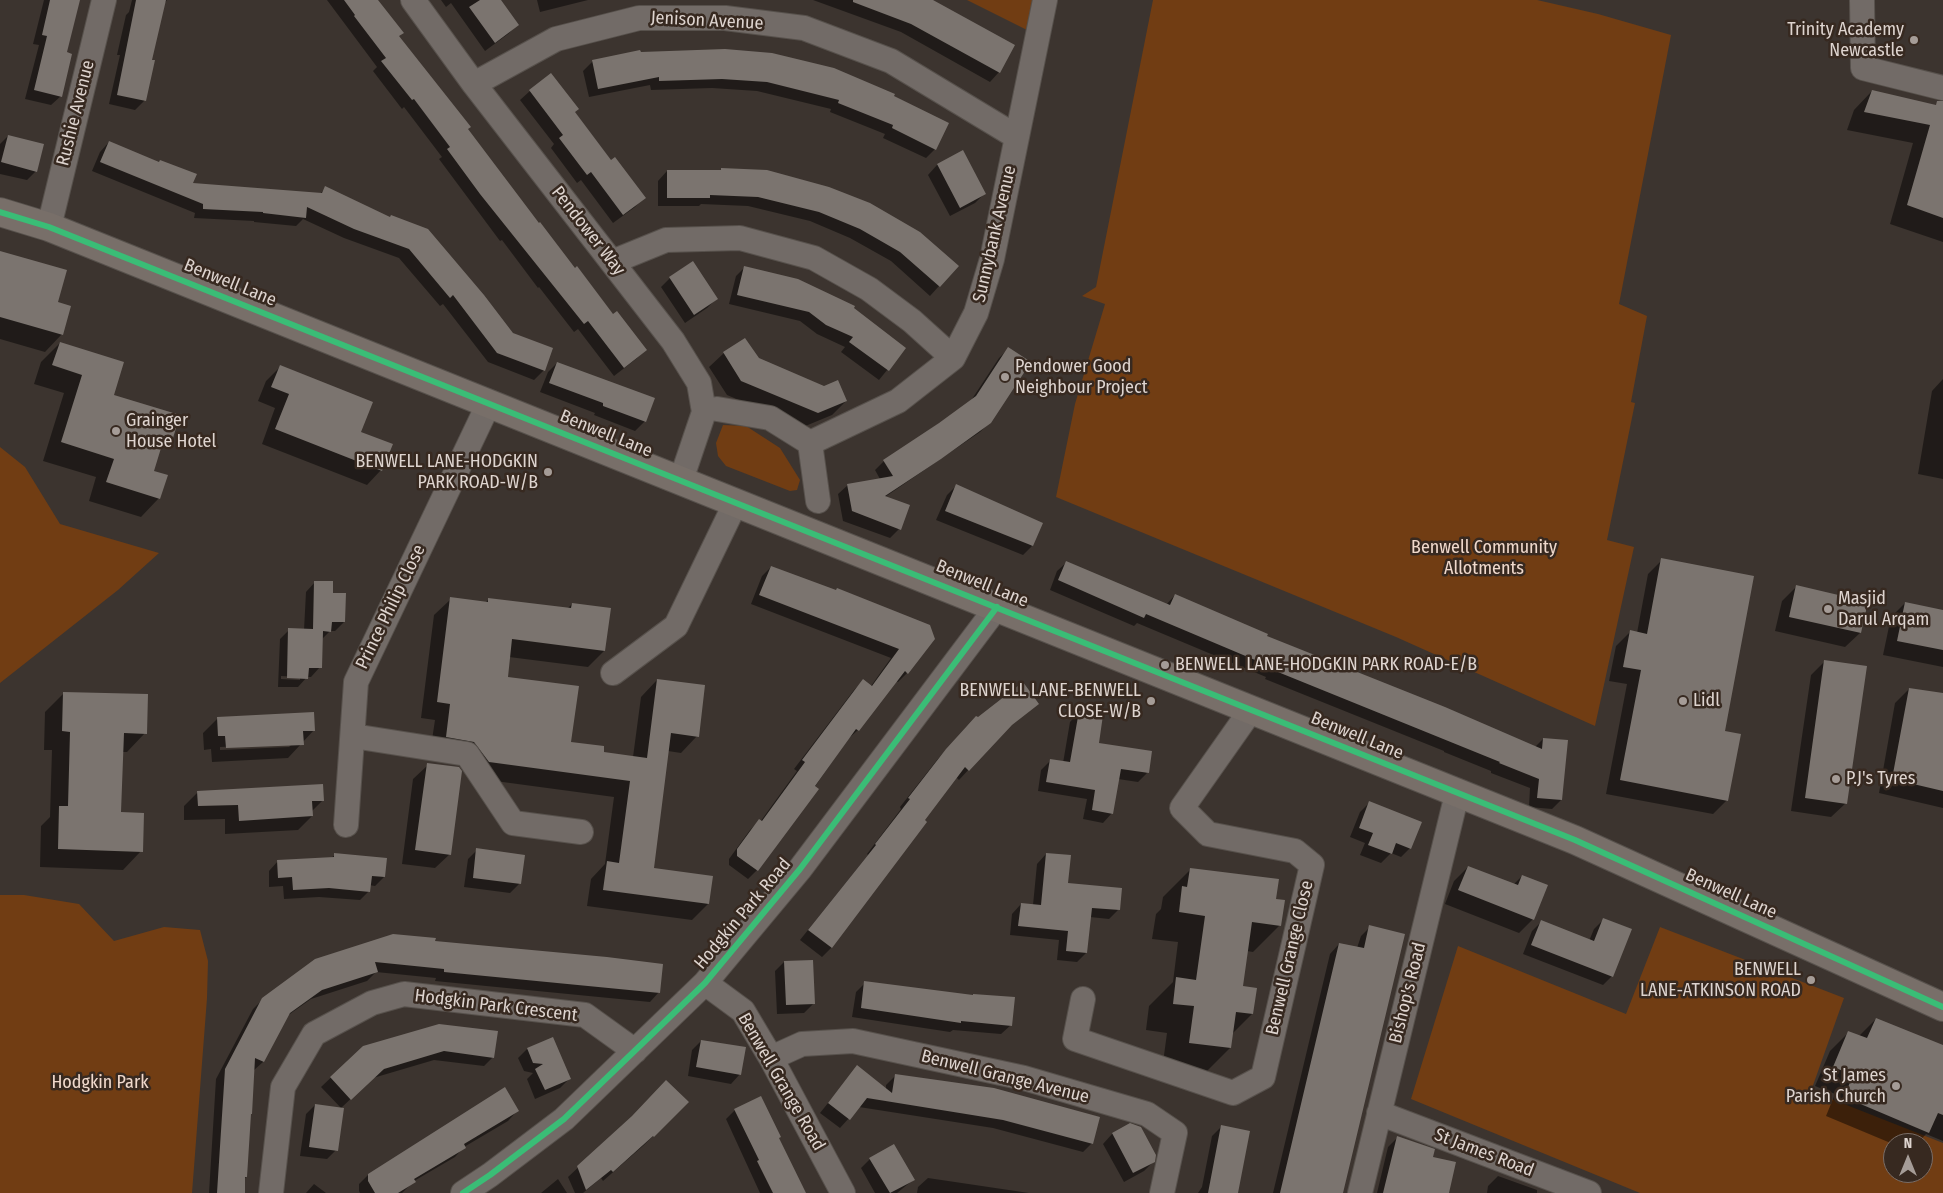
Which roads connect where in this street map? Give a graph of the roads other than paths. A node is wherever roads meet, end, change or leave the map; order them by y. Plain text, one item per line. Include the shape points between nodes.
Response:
1 (104, 0) edge
2 (413, 0) edge
3 (1045, 0) edge
4 (1862, 0) edge
5 (474, 84) junction
6 (1943, 88) edge
7 (1017, 137) junction
8 (0, 212) edge
9 (49, 227) junction
10 (612, 262) junction
11 (953, 358) junction
12 (489, 403) junction
13 (717, 409) dead end
14 (810, 443) junction
15 (681, 480) junction
16 (818, 501) dead end
17 (736, 502) junction
18 (997, 607) junction
19 (613, 673) dead end
20 (1252, 710) junction
21 (352, 736) junction
22 (1457, 794) junction
23 (346, 825) dead end
24 (581, 832) dead end
25 (705, 983) junction
26 (1083, 999) dead end
27 (1943, 1007) edge
28 (635, 1051) junction
29 (771, 1058) junction
30 (1380, 1113) junction
31 (271, 1193) edge
32 (463, 1193) edge
33 (843, 1193) edge
34 (1162, 1193) edge
35 (1360, 1193) edge
36 (1589, 1193) edge

1 - 9 street, Rushie Avenue
2 - 5 street, Pendower Way
3 - 7 street, Sunnybank Avenue
4 - 6 street via 1863,68
5 - 7 street, Jenison Avenue via 556,39 638,18 725,18 804,28 890,61
5 - 10 street, Pendower Way
7 - 11 street, Sunnybank Avenue via 992,259 976,313
8 - 9 main road, Benwell Lane
9 - 12 main road, Benwell Lane
10 - 11 street via 666,240 740,238 814,258 869,289 912,321
10 - 15 street, Pendower Way via 673,341 699,383 704,412
11 - 14 street, Sunnybank Avenue via 898,401
12 - 15 main road, Benwell Lane
12 - 21 street, Prince Philip Close via 356,682
13 - 14 street via 770,418
14 - 16 street
15 - 17 main road, Benwell Lane
17 - 18 main road, Benwell Lane
17 - 19 street via 676,626
18 - 20 main road, Benwell Lane
18 - 25 street, Hodgkin Park Road via 800,869
20 - 22 main road, Benwell Lane
20 - 26 street, Benwell Grange Close via 1182,808 1208,834 1295,851 1312,865 1263,1077 1233,1093 1075,1039
21 - 23 street, Prince Philip Close
21 - 24 street via 467,754 513,823
22 - 27 main road, Benwell Lane via 1575,840
22 - 30 street, Bishop's Road
25 - 28 street, Hodgkin Park Road
25 - 29 street, Benwell Grange Road via 743,1010
28 - 31 street, Hodgkin Park Crescent via 585,1015 404,994 372,1003 314,1034 283,1087
28 - 32 street, Hodgkin Park Road via 564,1119
29 - 33 street, Benwell Grange Road
29 - 34 street, Benwell Grange Avenue via 802,1044 853,1041 1024,1078 1147,1114 1175,1133
30 - 35 street, Bishop's Road
30 - 36 street, St James Road

